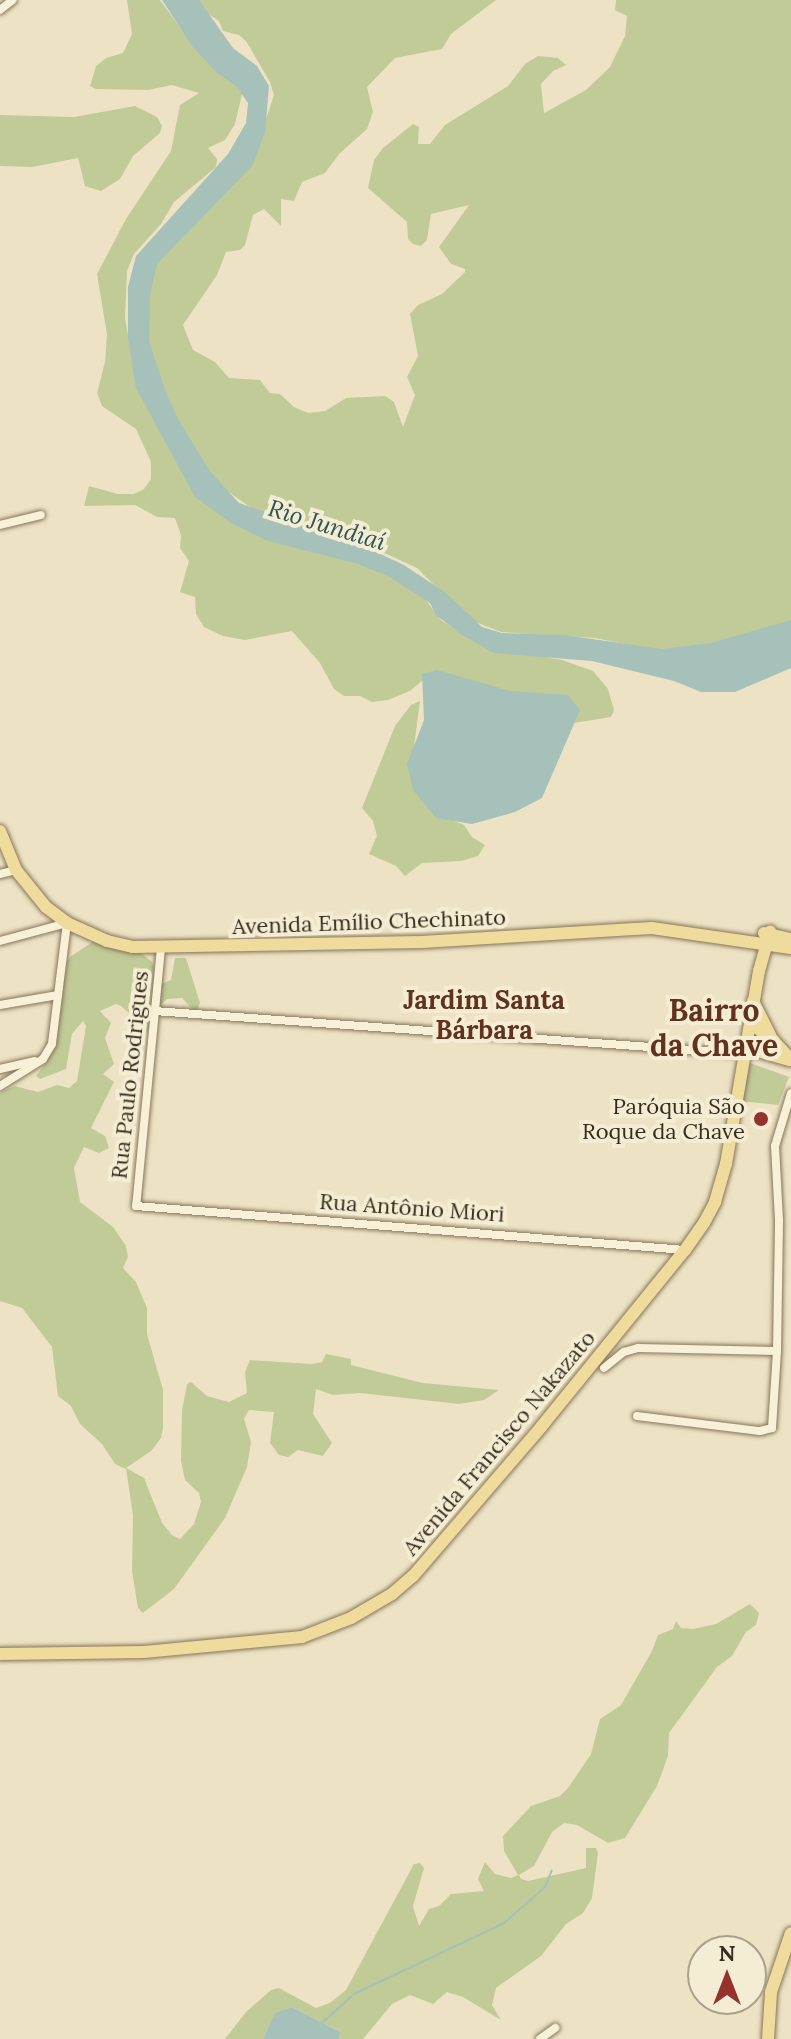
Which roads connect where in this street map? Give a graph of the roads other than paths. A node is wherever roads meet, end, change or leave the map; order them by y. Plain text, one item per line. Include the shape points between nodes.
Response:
1 (13, 0) edge
2 (0, 10) edge
3 (41, 515) dead end
4 (0, 525) edge
5 (0, 831) edge
6 (16, 870) junction
7 (0, 874) edge
8 (67, 923) junction
9 (767, 938) junction
10 (791, 939) edge
11 (0, 941) edge
12 (161, 948) junction
13 (791, 948) edge
14 (58, 995) junction
15 (753, 1001) junction
16 (0, 1005) edge
17 (154, 1011) junction
18 (750, 1023) junction
19 (773, 1040) junction
20 (746, 1051) junction
21 (43, 1059) junction
22 (791, 1061) edge
23 (0, 1069) edge
24 (0, 1086) edge
25 (791, 1093) edge
26 (136, 1206) joint
27 (685, 1250) junction
28 (777, 1351) junction
29 (604, 1368) dead end
30 (637, 1416) dead end
31 (0, 1654) edge
32 (791, 1933) edge
33 (555, 2028) dead end
34 (540, 2039) edge
35 (768, 2039) edge

1 - 2 street
3 - 4 street
5 - 6 main road, Avenida Emílio Chechinato
6 - 7 street
6 - 8 main road, Avenida Emílio Chechinato via 46,907
8 - 11 street
8 - 12 main road, Avenida Emílio Chechinato via 107,941
8 - 14 street
9 - 10 main road
9 - 12 main road, Avenida Emílio Chechinato via 742,941 652,928 458,941
9 - 13 main road, Avenida Emílio Chechinato
9 - 15 main road, Avenida Francisco Nakazato
12 - 17 street, Rua Paulo Rodrigues
14 - 16 street
14 - 21 street via 52,1044
15 - 18 main road, Avenida Francisco Nakazato
15 - 19 main road
17 - 20 street
17 - 26 street, Rua Paulo Rodrigues
18 - 19 main road
18 - 20 main road, Avenida Francisco Nakazato
19 - 22 main road
20 - 22 main road
20 - 27 main road, Avenida Francisco Nakazato via 715,1202
21 - 23 street
21 - 24 street
25 - 28 street via 775,1146
26 - 27 street, Rua Antônio Miori
27 - 31 main road, Avenida Francisco Nakazato via 442,1546 392,1594 327,1630 302,1637 144,1652
28 - 29 street via 638,1348
28 - 30 street via 772,1428 760,1431
32 - 35 main road via 771,1992
33 - 34 street

